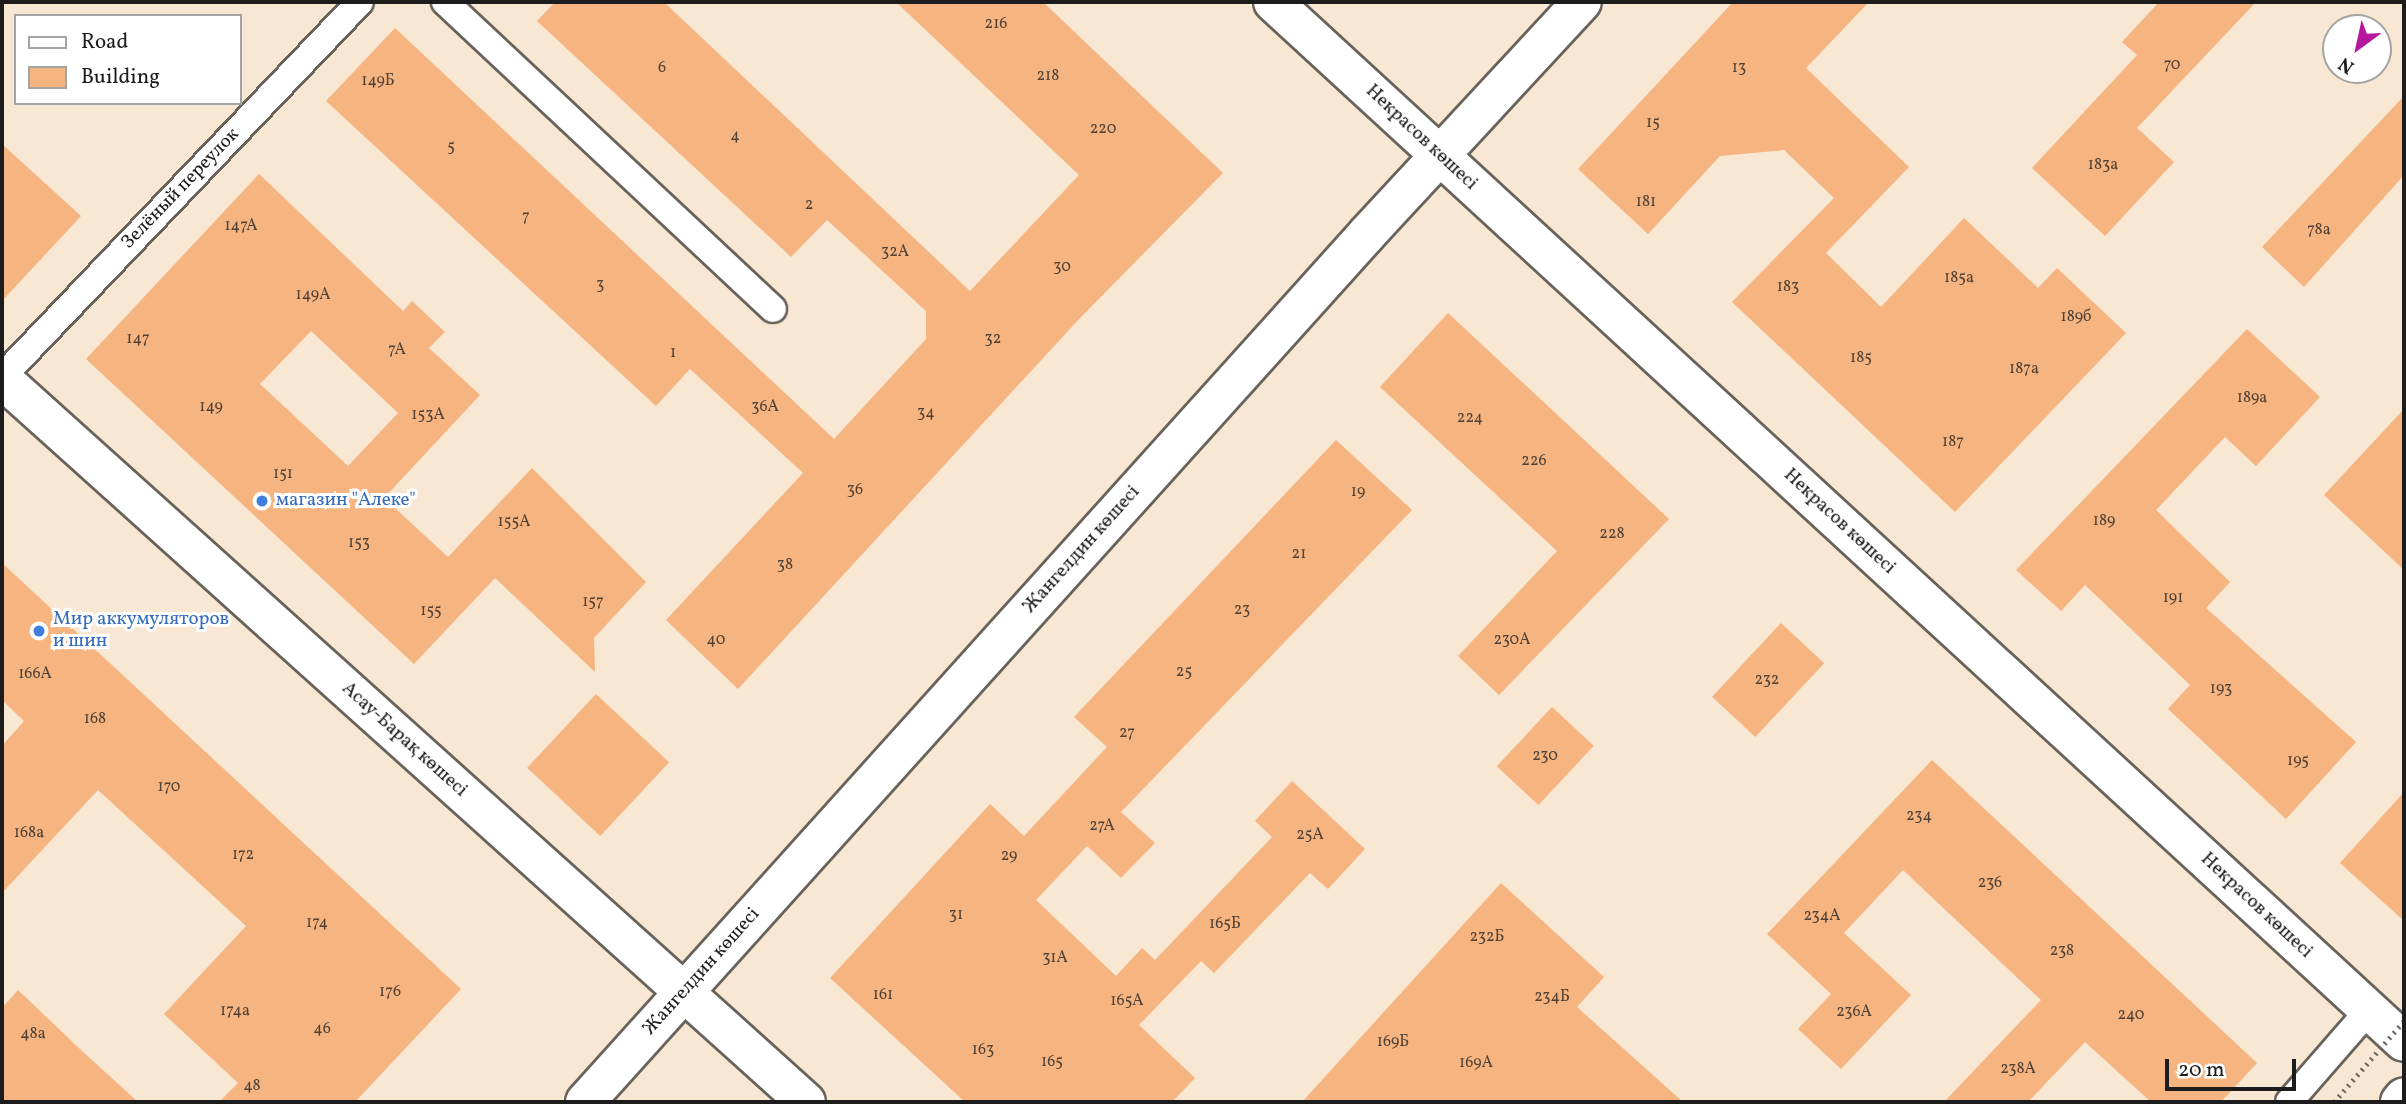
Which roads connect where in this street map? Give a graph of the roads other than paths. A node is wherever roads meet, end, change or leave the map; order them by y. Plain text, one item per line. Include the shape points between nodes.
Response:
1 (359, 2) edge
2 (445, 2) edge
3 (1273, 2) edge
4 (1582, 2) edge
5 (1439, 154) junction
6 (773, 309) dead end
7 (2, 378) edge
8 (684, 992) junction
9 (2387, 1015) edge
10 (2404, 1042) edge
11 (2404, 1097) edge
12 (585, 1102) edge
13 (806, 1102) edge
14 (2289, 1102) edge
15 (2400, 1102) edge

1 - 7 lane, Зелёный переулок
2 - 6 lane
3 - 5 street, Некрасов көшесі
4 - 5 street, Жангелдин көшесі
5 - 8 street, Жангелдин көшесі
5 - 9 street, Некрасов көшесі
7 - 8 street, Асау-Барақ көшесі
8 - 12 street, Жангелдин көшесі
8 - 13 street, Асау-Барақ көшесі
9 - 10 street, Некрасов көшесі
9 - 14 lane
11 - 15 street

